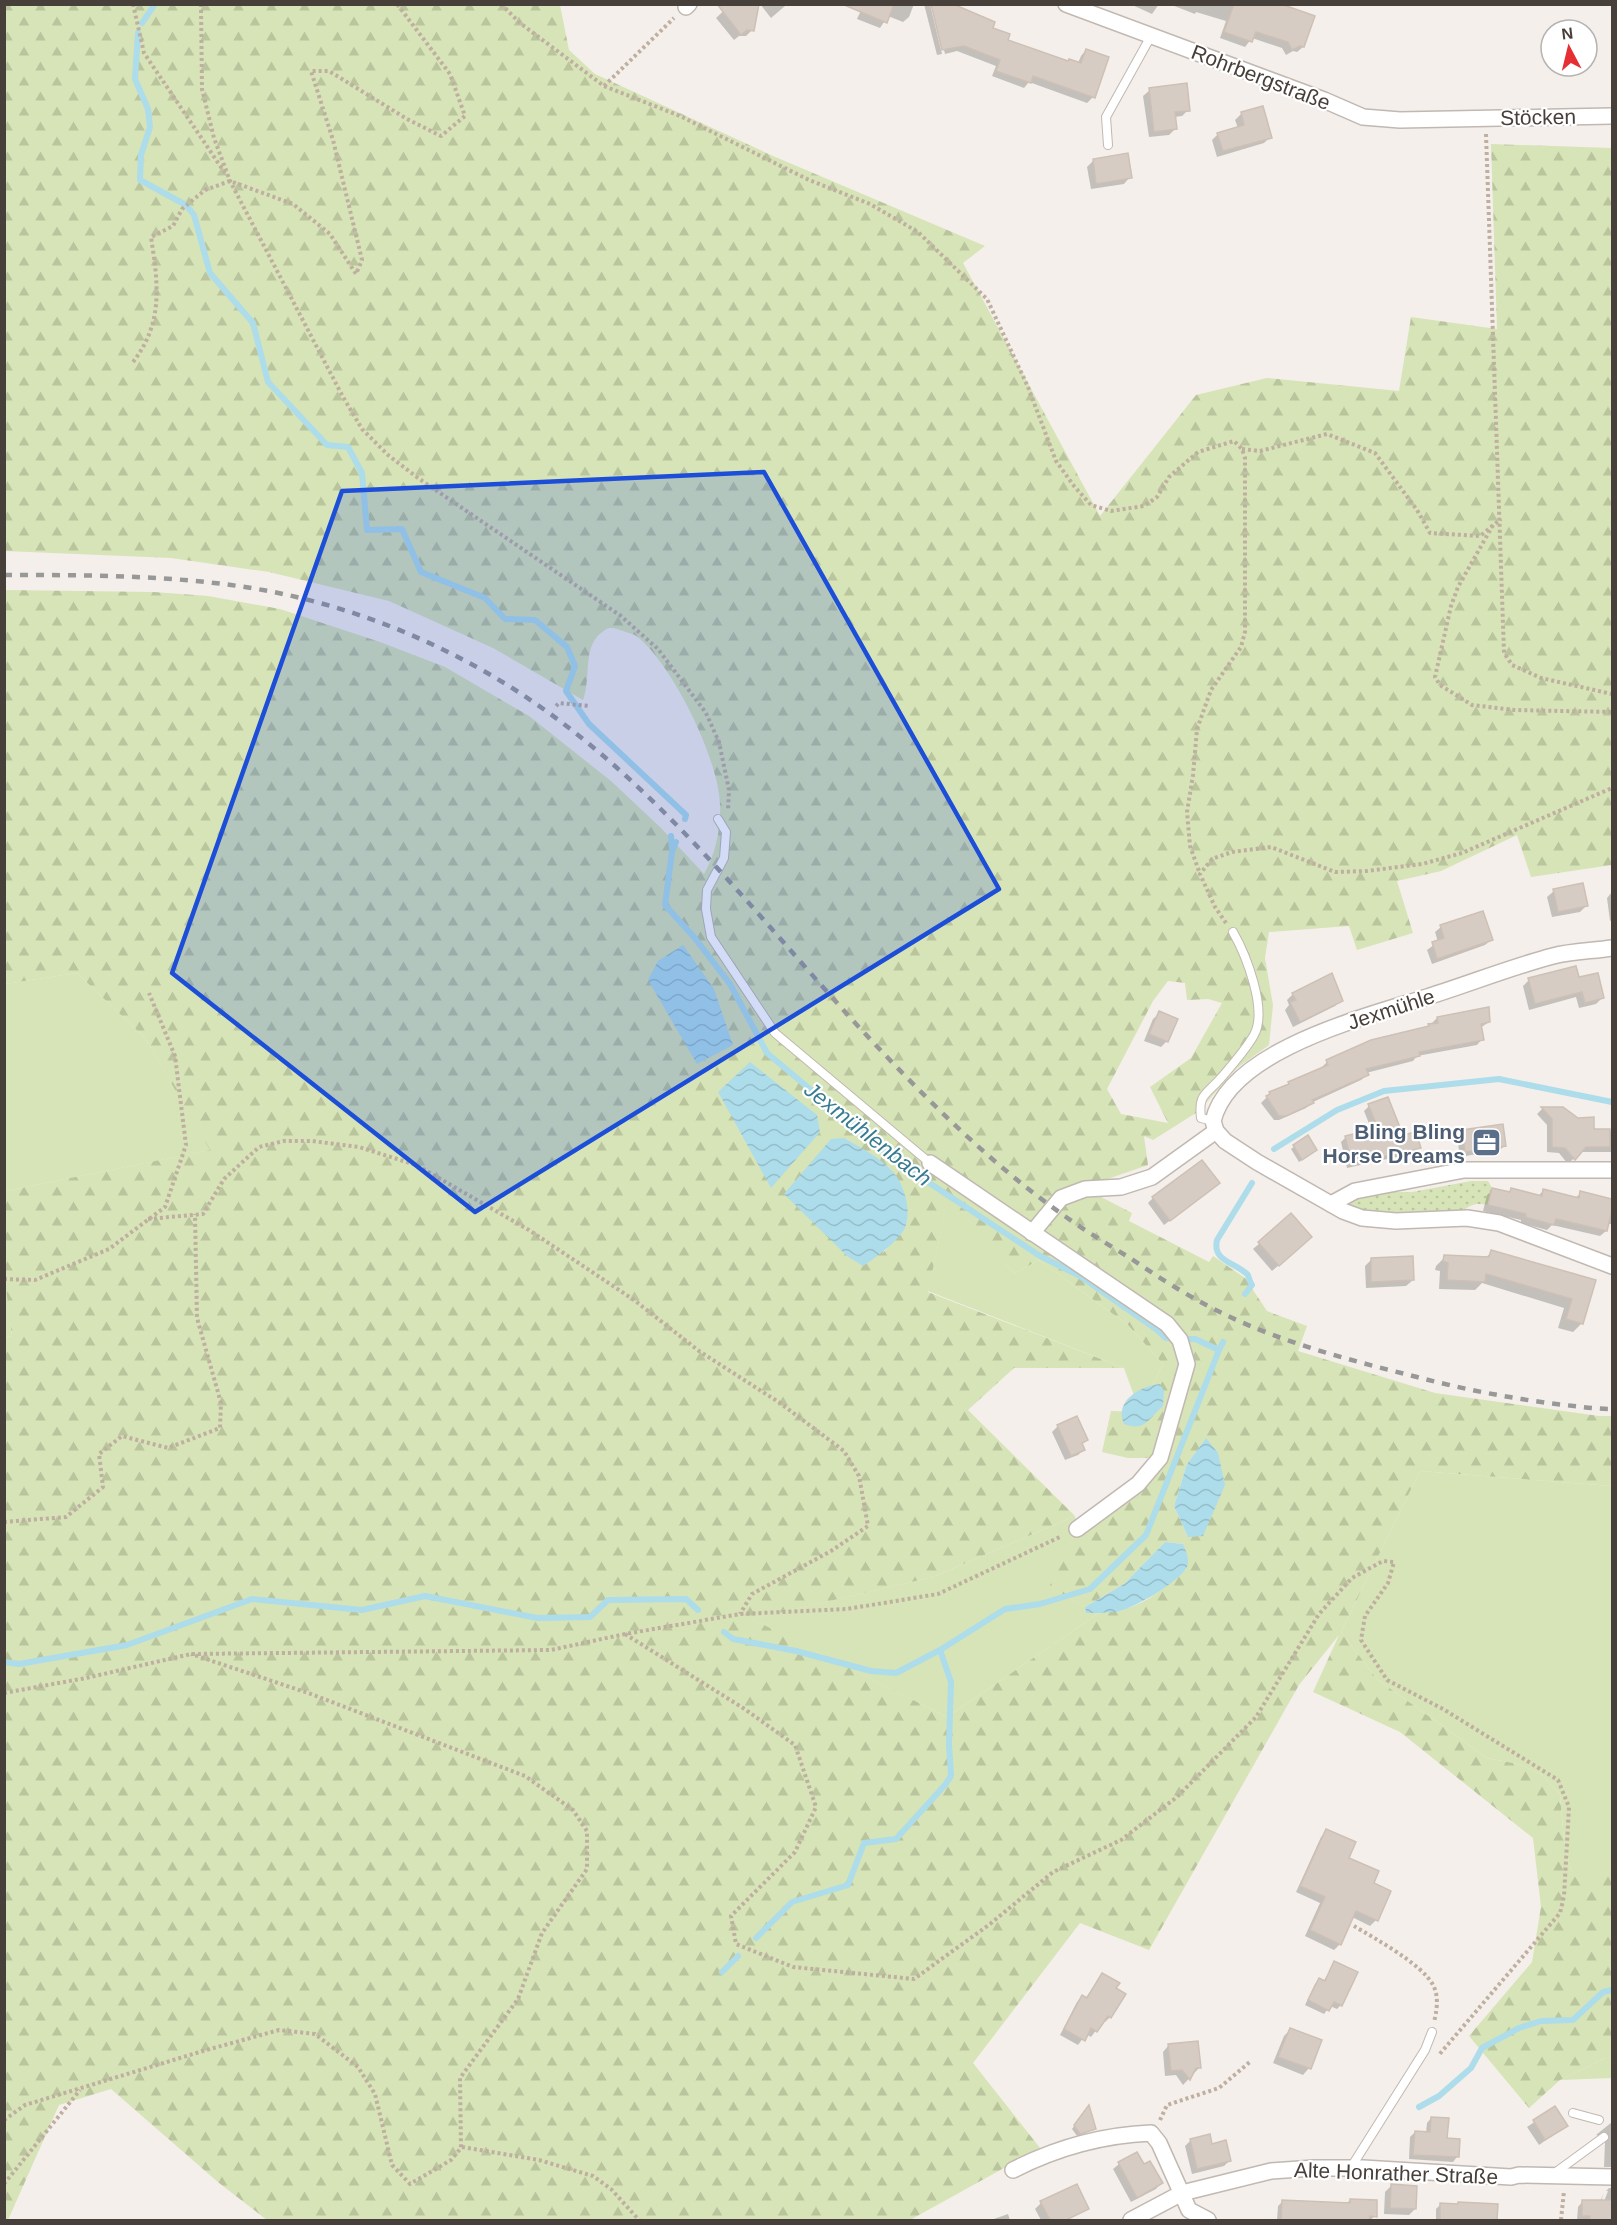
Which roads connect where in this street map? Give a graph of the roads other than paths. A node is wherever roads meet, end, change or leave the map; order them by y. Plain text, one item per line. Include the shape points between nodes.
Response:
1 (1066, 4) edge
2 (1151, 36) junction
3 (1612, 116) edge
4 (1462, 118) joint
5 (1108, 145) dead end
6 (718, 819) dead end
7 (1233, 932) road end
8 (1612, 948) edge
9 (1214, 1126) junction
10 (930, 1163) joint
11 (1612, 1170) edge
12 (1331, 1204) junction
13 (1032, 1233) junction
14 (1612, 1266) edge
15 (1077, 1529) road end
16 (1432, 2032) road end
17 (1573, 2113) dead end
18 (1599, 2120) dead end
19 (1604, 2137) dead end
20 (1350, 2169) junction
21 (1013, 2170) dead end
22 (1558, 2176) junction
23 (1612, 2177) edge
24 (1182, 2193) junction
25 (1131, 2220) edge
26 (1208, 2220) edge

1 - 2 street, Rohrbergstraße
2 - 4 street, Rohrbergstraße via 1363,117
2 - 5 lane via 1106,117
3 - 4 street, Stöcken
6 - 10 lane via 726,832 724,858 706,890 711,937 775,1034
7 - 9 lane via 1251,975 1258,1022 1233,1065 1199,1103 1201,1118
8 - 9 street, Jexmühle via 1555,956 1324,1030 1271,1056 1249,1072 1221,1098
9 - 12 street via 1225,1141
9 - 13 street, Jexmühle via 1152,1177 1121,1187 1085,1189 1061,1198
10 - 13 street
11 - 12 street via 1464,1170 1354,1191
12 - 14 street via 1362,1218 1467,1218 1499,1223
13 - 15 street via 1167,1324 1180,1340 1187,1364 1160,1458 1138,1484
16 - 20 lane via 1425,2050
17 - 18 lane
19 - 22 lane
20 - 22 street, Alte Honrather Straße
20 - 24 street, Alte Honrather Straße via 1271,2171
21 - 24 street via 1040,2156 1105,2138 1151,2133
22 - 23 street, Alte Honrather Straße
24 - 25 street, Alte Honrather Straße
24 - 26 street via 1189,2210

